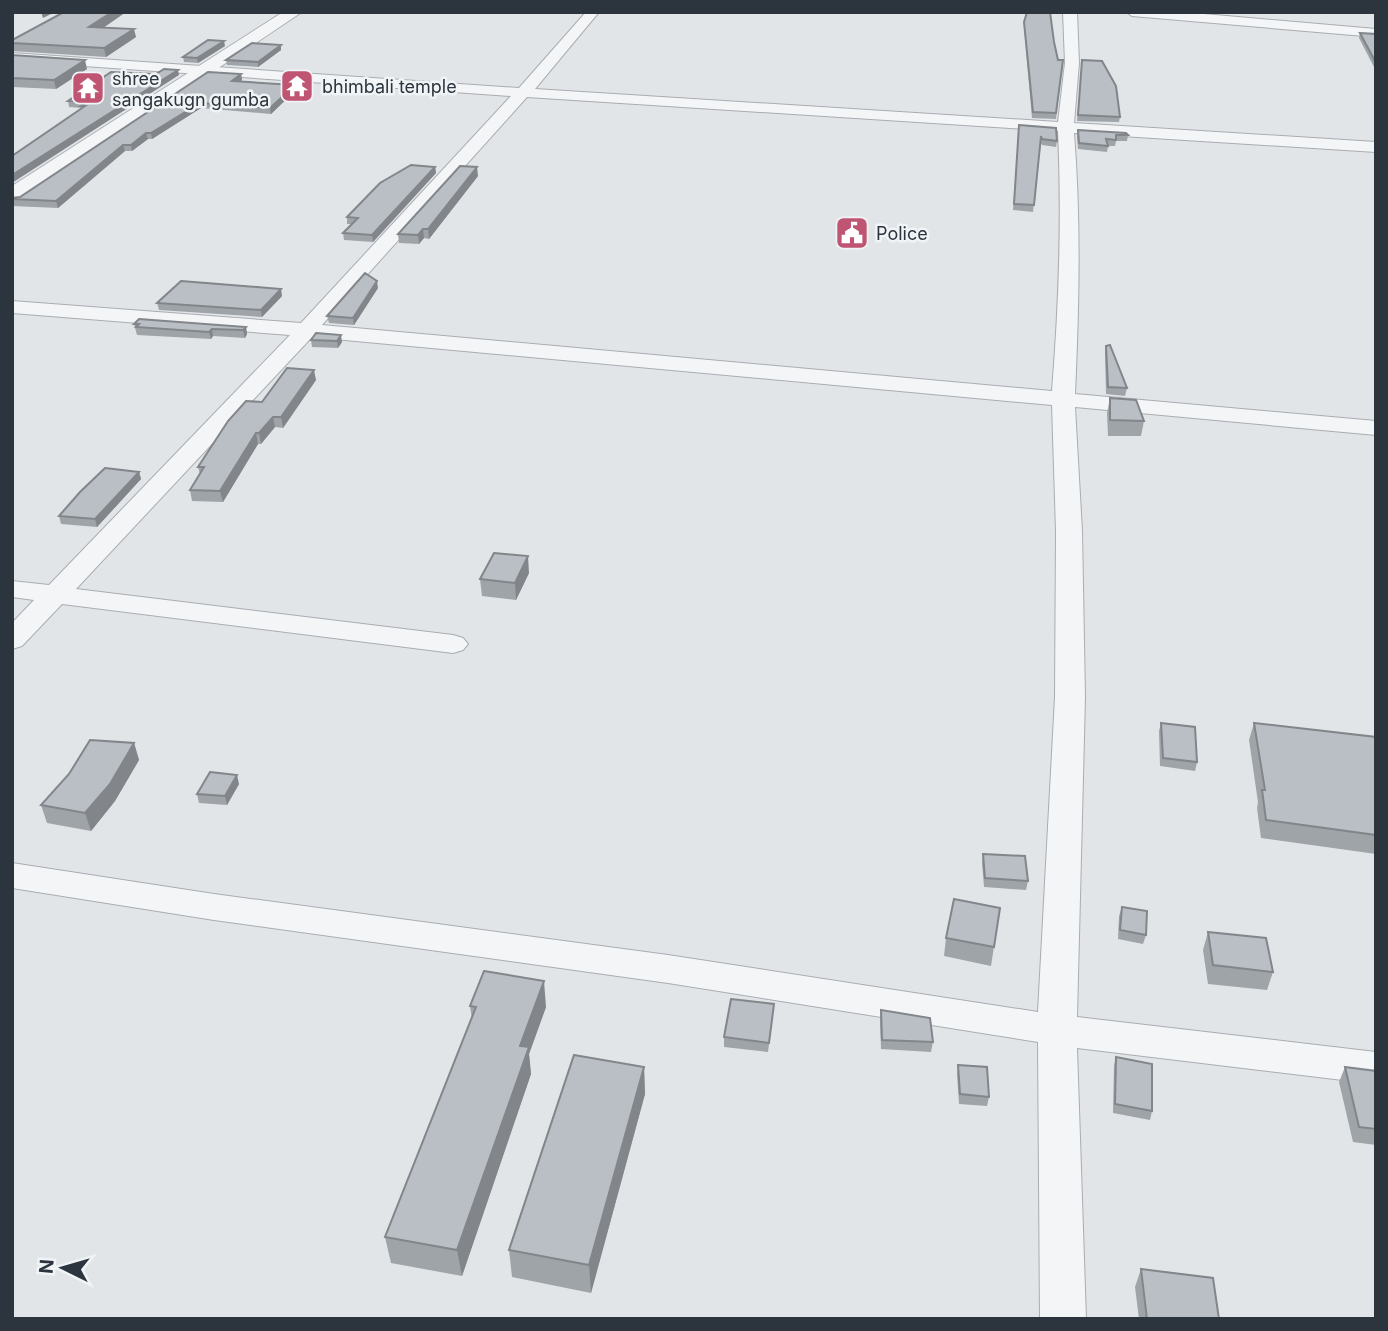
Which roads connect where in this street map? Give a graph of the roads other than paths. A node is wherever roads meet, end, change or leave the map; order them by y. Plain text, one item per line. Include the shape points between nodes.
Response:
1 (293, 12) edge
2 (593, 12) edge
3 (1070, 12) edge
4 (1132, 12) edge
5 (1376, 33) edge
6 (12, 57) edge
7 (202, 72) junction
8 (523, 93) junction
9 (1066, 127) junction
10 (1376, 147) edge
11 (12, 196) edge
12 (12, 307) edge
13 (304, 330) junction
14 (1063, 398) junction
15 (1376, 428) edge
16 (12, 589) edge
17 (55, 594) junction
18 (12, 640) edge
19 (453, 644) dead end
20 (12, 874) edge
21 (1057, 1030) junction
22 (1376, 1068) edge
23 (1063, 1319) edge

1 - 7 street
2 - 8 street
3 - 9 street via 1072,63
4 - 5 street
6 - 7 street
7 - 8 street
7 - 11 street
8 - 9 street
8 - 13 street
9 - 10 street
9 - 14 street via 1070,285
12 - 13 street
13 - 14 street
13 - 17 street
14 - 15 street
14 - 21 street via 1070,697
16 - 17 street
17 - 18 street
17 - 19 street
20 - 21 street
21 - 22 street
21 - 23 street

